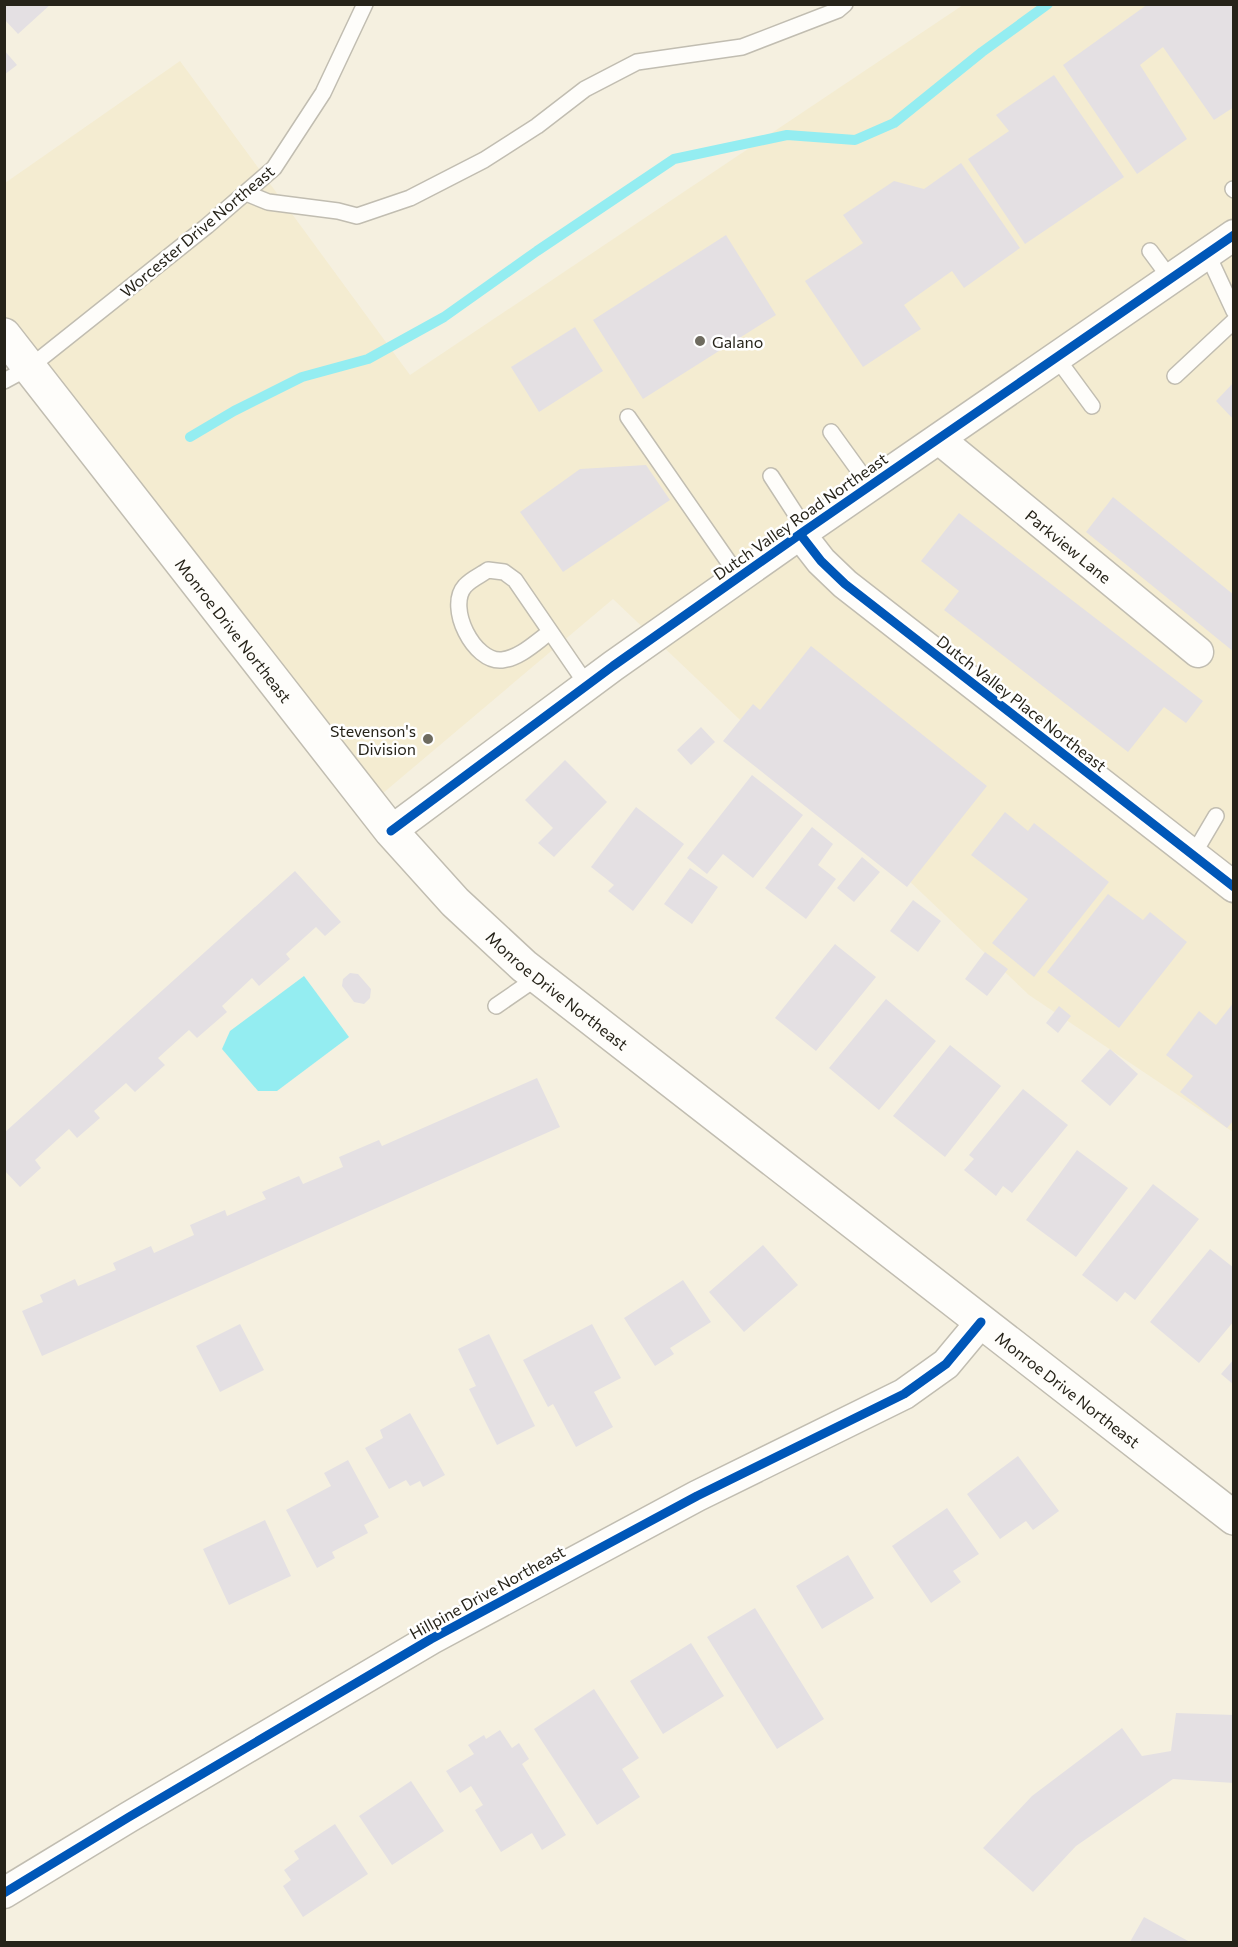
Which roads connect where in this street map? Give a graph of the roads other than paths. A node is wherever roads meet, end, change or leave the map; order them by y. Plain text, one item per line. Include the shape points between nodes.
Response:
1 (365, 4) edge
2 (845, 4) edge
3 (246, 193) junction
4 (1233, 235) edge
5 (1150, 251) dead end
6 (1208, 253) junction
7 (1170, 278) junction
8 (1233, 311) edge
9 (1233, 321) edge
10 (4, 335) edge
11 (1056, 357) junction
12 (17, 374) edge
13 (1175, 376) dead end
14 (1092, 405) dead end
15 (628, 417) dead end
16 (831, 432) dead end
17 (939, 439) junction
18 (771, 476) dead end
19 (870, 486) junction
20 (803, 532) junction
21 (739, 578) junction
22 (550, 632) junction
23 (1198, 652) dead end
24 (587, 686) junction
25 (1216, 816) dead end
26 (391, 831) junction
27 (1193, 855) junction
28 (1233, 887) edge
29 (538, 977) junction
30 (496, 1006) dead end
31 (981, 1322) junction
32 (1233, 1518) edge
33 (4, 1893) edge

1 - 3 lane, Worcester Drive Northeast via 323,93 274,168
2 - 3 lane via 741,47 637,62 585,89 484,160 410,198 357,216 268,202
3 - 12 lane, Worcester Drive Northeast
4 - 6 street, Dutch Valley Road Northeast
5 - 7 lane
6 - 7 street, Dutch Valley Road Northeast
6 - 8 lane
7 - 11 street, Dutch Valley Road Northeast
9 - 13 lane
10 - 12 main road, Monroe Drive Northeast
11 - 14 lane
11 - 17 street, Dutch Valley Road Northeast
12 - 26 main road, Monroe Drive Northeast
15 - 21 lane
16 - 19 lane
17 - 19 street, Dutch Valley Road Northeast
17 - 23 street, Parkview Lane
18 - 20 lane
19 - 20 street, Dutch Valley Road Northeast
20 - 21 street, Dutch Valley Road Northeast
20 - 27 street, Dutch Valley Place Northeast via 821,561 845,584
21 - 24 street, Dutch Valley Road Northeast
22 - 22 lane via 515,580 504,572 488,570 464,586 458,606 461,623 482,654 501,660 523,652
22 - 24 lane
24 - 26 street, Dutch Valley Road Northeast
25 - 27 lane
26 - 29 main road, Monroe Drive Northeast via 455,902
27 - 28 street, Dutch Valley Place Northeast
29 - 30 lane
29 - 31 main road, Monroe Drive Northeast
31 - 32 main road, Monroe Drive Northeast
31 - 33 street, Hillpine Drive Northeast via 946,1364 904,1394 697,1496 431,1639

